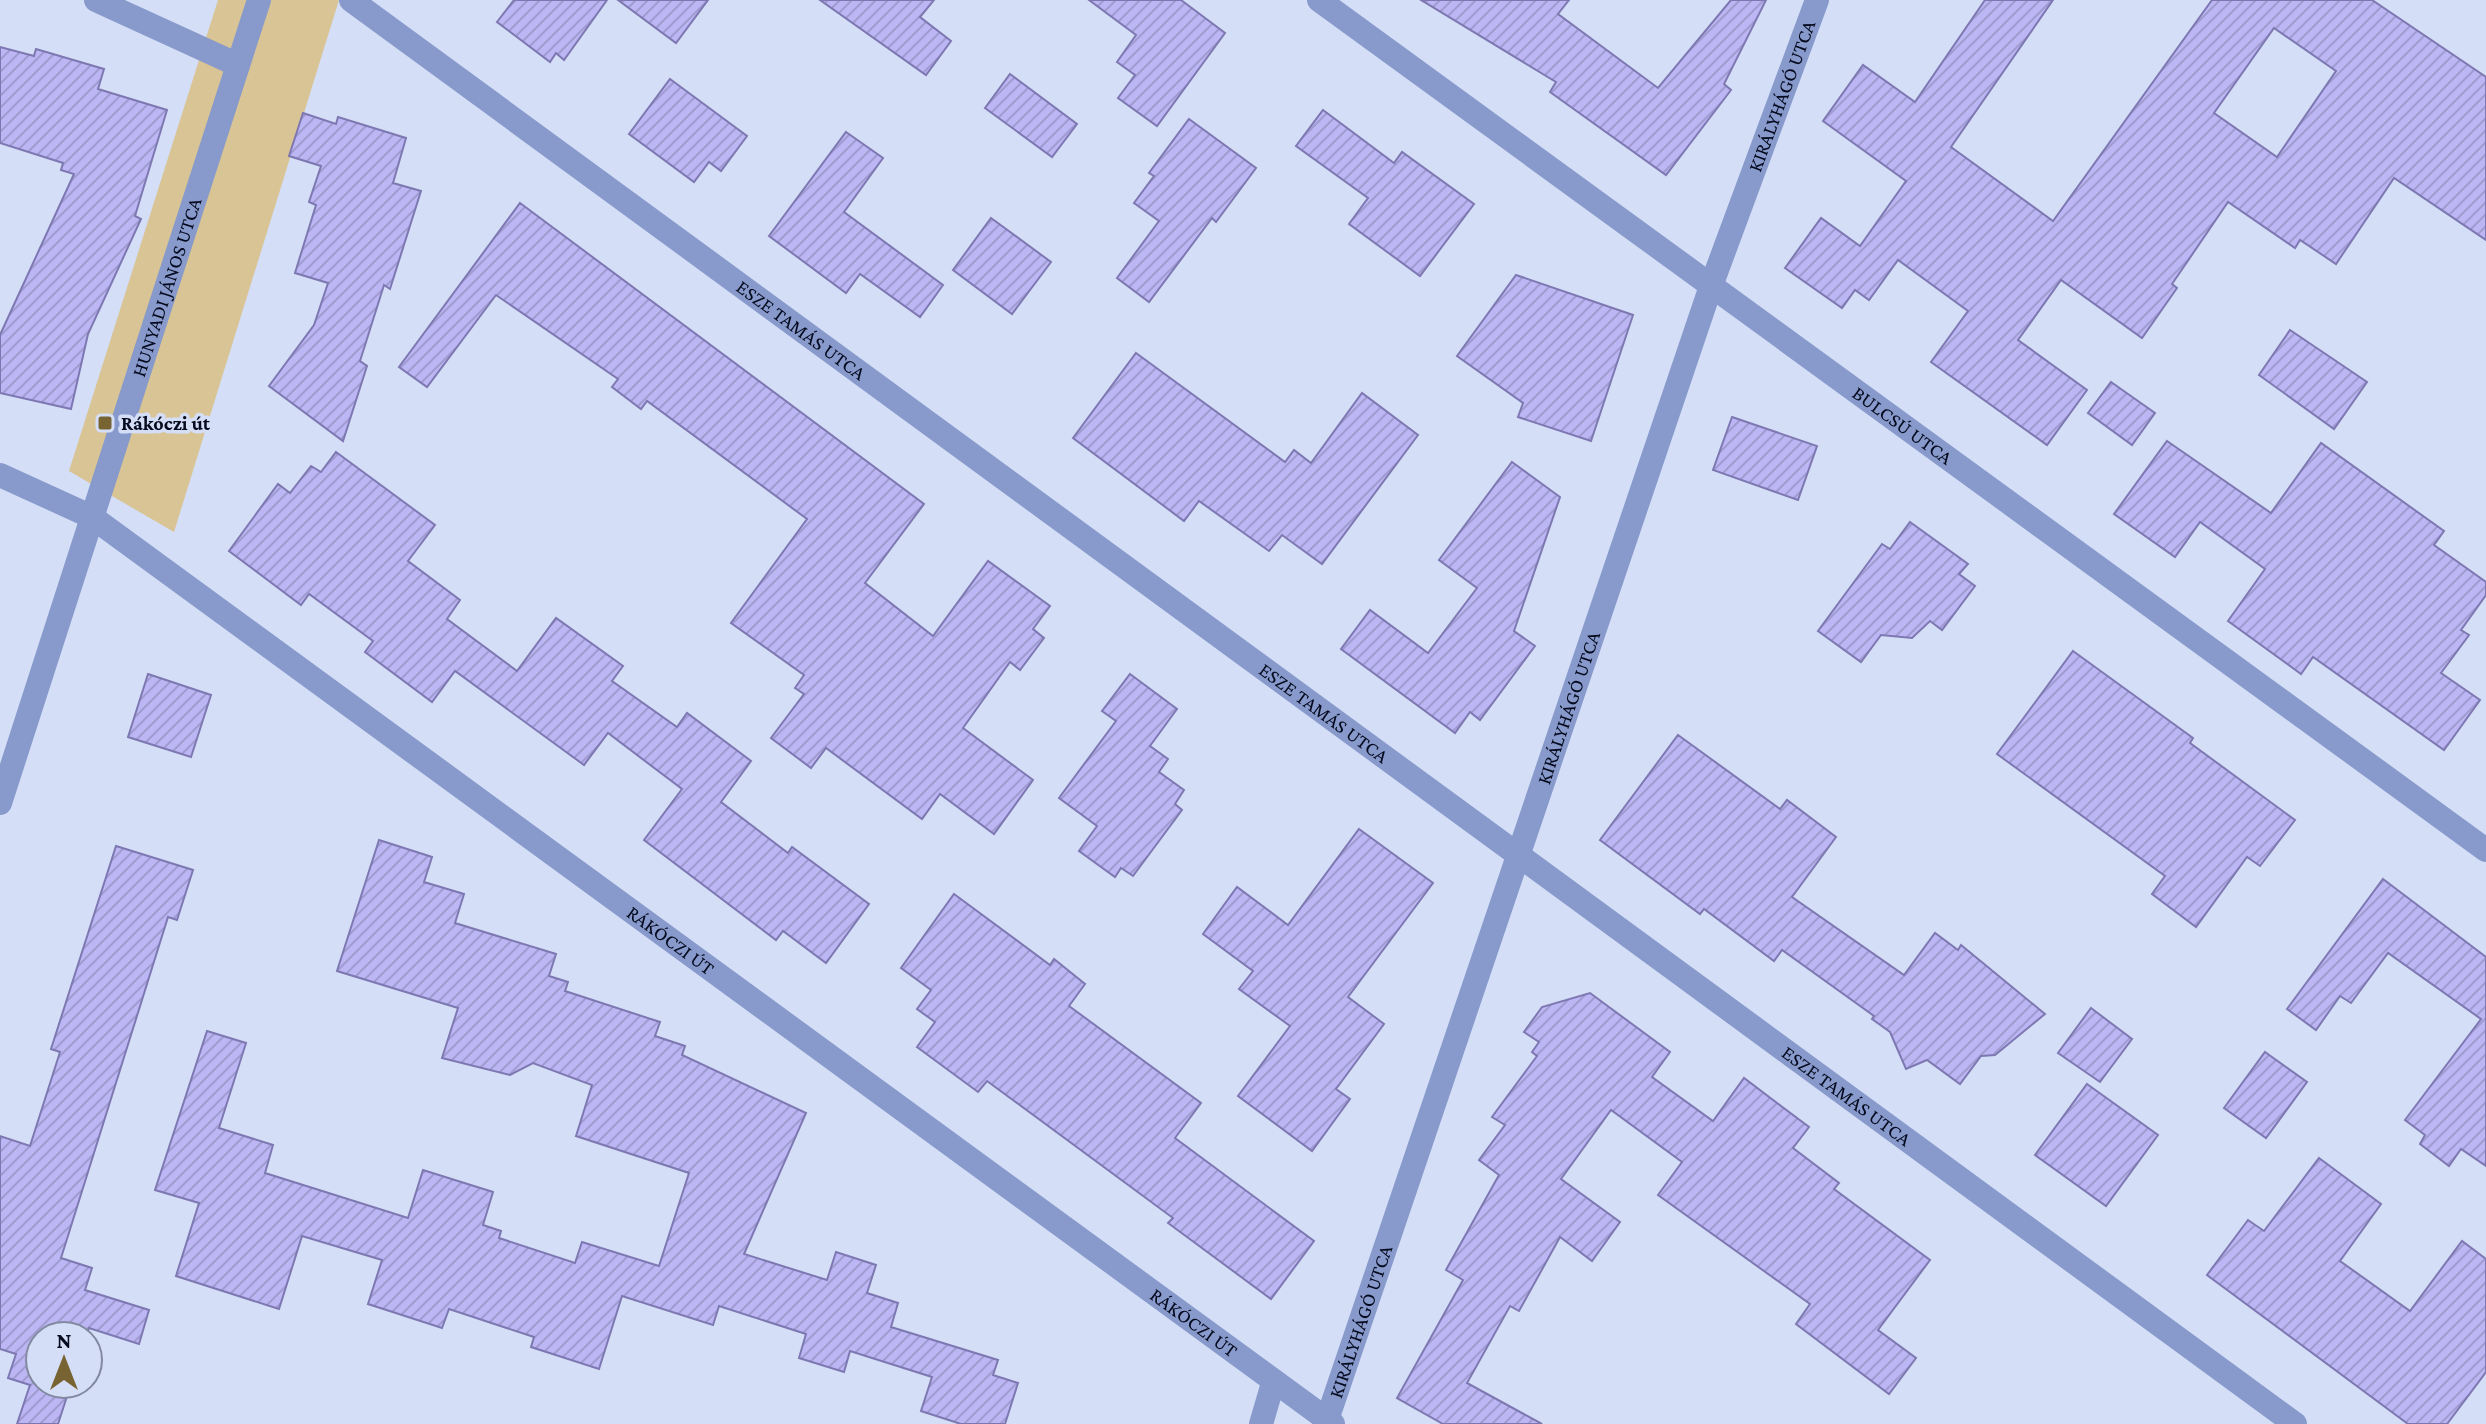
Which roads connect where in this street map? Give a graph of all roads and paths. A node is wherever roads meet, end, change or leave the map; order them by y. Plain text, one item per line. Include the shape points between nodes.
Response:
1 (96, 0) edge
2 (259, 0) edge
3 (351, 0) edge
4 (1319, 0) edge
5 (1817, 0) edge
6 (238, 65) junction
7 (1711, 286) junction
8 (0, 475) edge
9 (92, 517) junction
10 (0, 803) edge
11 (2486, 850) edge
12 (1519, 855) junction
13 (1273, 1383) junction
14 (1330, 1422) edge
15 (1261, 1424) edge
16 (2295, 1424) edge

1 - 6 street
2 - 6 street, HUNYADI JÁNOS UTCA
3 - 12 street, ESZE TAMÁS UTCA
4 - 7 street, BULCSÚ UTCA
5 - 7 street, KIRÁLYHÁGÓ UTCA
6 - 9 street, HUNYADI JÁNOS UTCA
7 - 11 street, BULCSÚ UTCA
7 - 12 street, KIRÁLYHÁGÓ UTCA
8 - 9 street, RÁKÓCZI ÚT
9 - 10 street, HUNYADI JÁNOS UTCA
9 - 13 street, RÁKÓCZI ÚT
12 - 14 street, KIRÁLYHÁGÓ UTCA
12 - 16 street, ESZE TAMÁS UTCA
13 - 14 street, RÁKÓCZI ÚT
13 - 15 street

